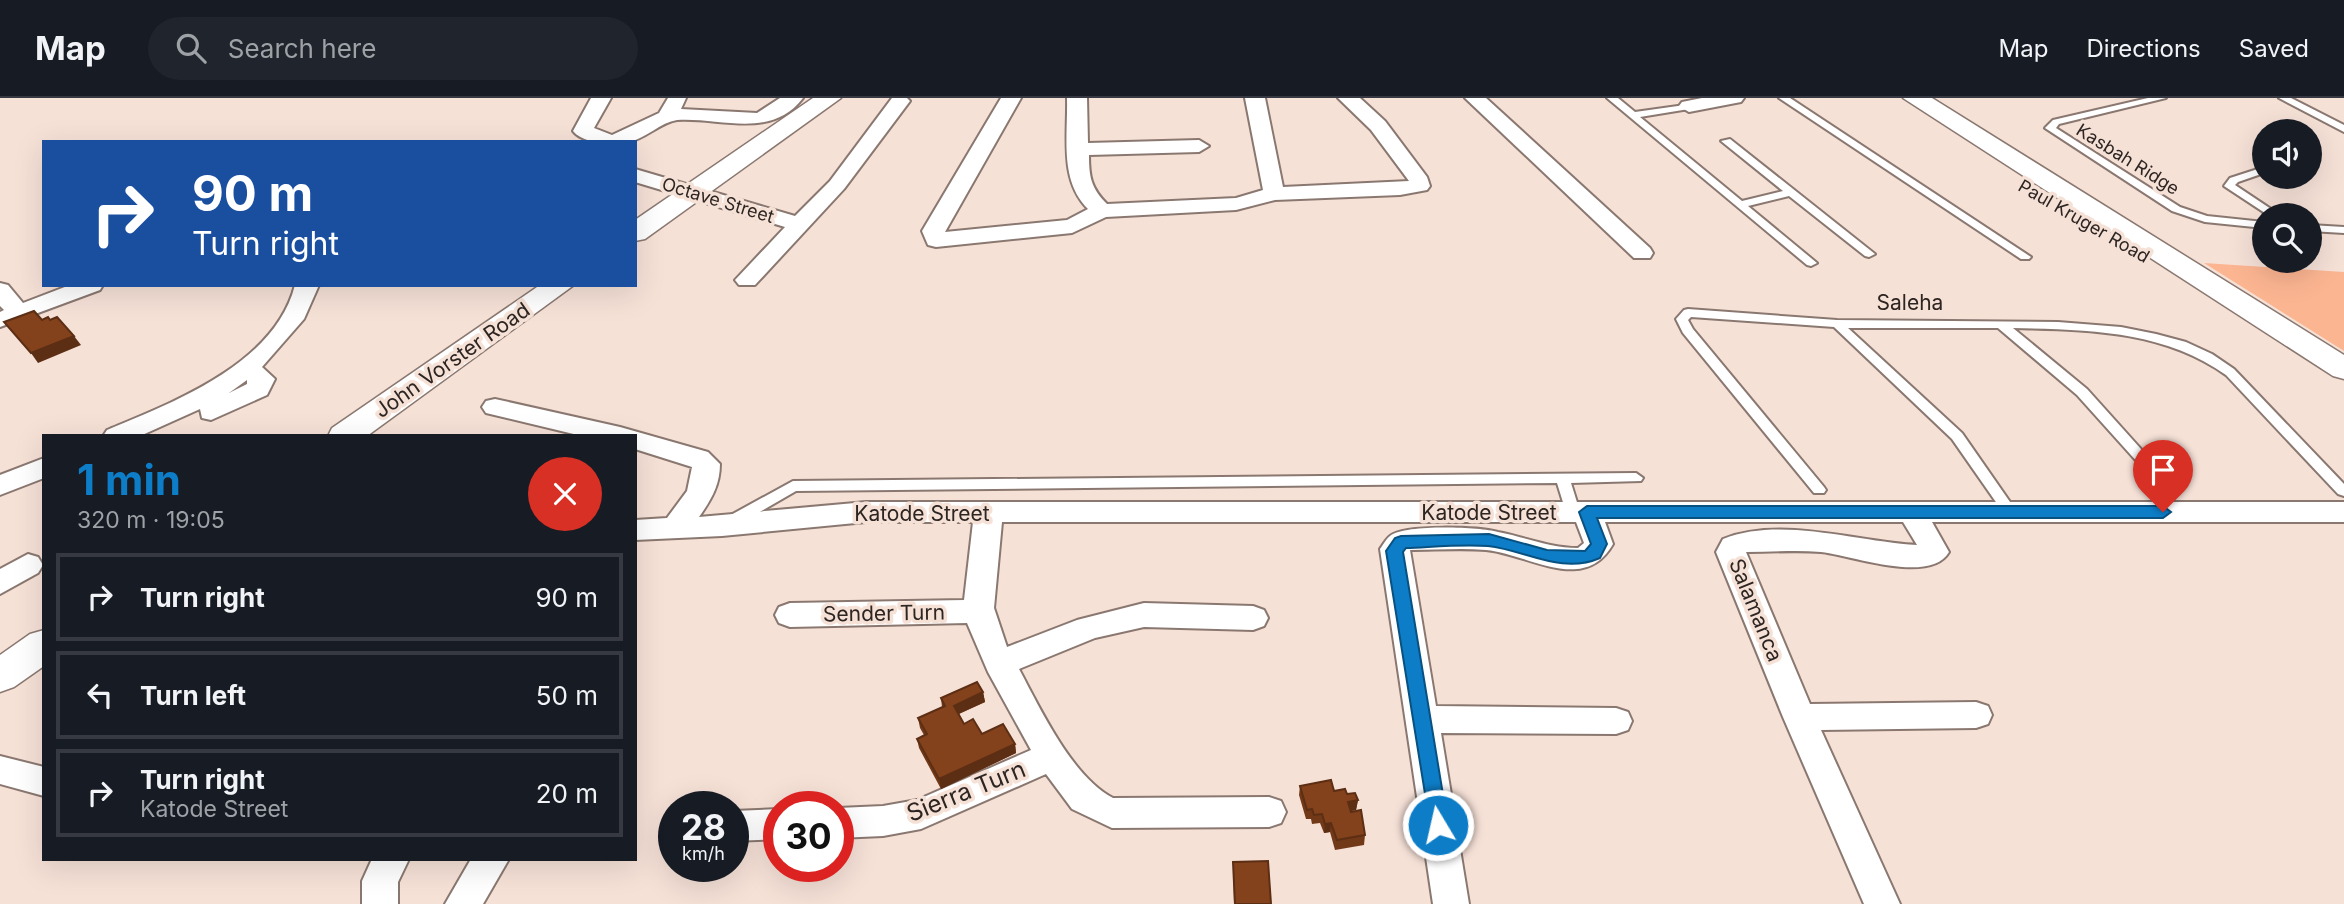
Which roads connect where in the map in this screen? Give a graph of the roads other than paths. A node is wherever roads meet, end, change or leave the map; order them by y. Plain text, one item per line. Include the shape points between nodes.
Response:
1 (601, 98) edge
2 (793, 98) edge
3 (829, 98) edge
4 (1010, 98) edge
5 (1077, 98) edge
6 (1098, 98) edge
7 (1255, 98) edge
8 (1348, 98) edge
9 (1475, 98) edge
10 (1612, 98) edge
11 (1784, 98) edge
12 (1889, 98) edge
13 (1915, 98) edge
14 (2161, 98) edge
15 (2284, 98) edge
16 (1721, 99) edge
17 (900, 101) dead end
18 (674, 106) edge
19 (1689, 106) joint
20 (1633, 115) junction
21 (2344, 129) edge
22 (607, 140) edge
23 (615, 140) edge
24 (1726, 141) dead end
25 (1199, 146) dead end
26 (1077, 149) junction
27 (2252, 174) edge
28 (637, 176) edge
29 (692, 193) junction
30 (1790, 193) junction
31 (1274, 194) junction
32 (2256, 203) edge
33 (1741, 204) junction
34 (1102, 211) junction
35 (2252, 224) edge
36 (802, 225) junction
37 (2322, 229) edge
38 (2344, 230) edge
39 (637, 232) edge
40 (1643, 253) dead end
41 (1869, 254) dead end
42 (2025, 257) dead end
43 (1811, 263) dead end
44 (747, 280) dead end
45 (87, 287) edge
46 (306, 287) edge
47 (557, 287) edge
48 (0, 290) edge
49 (9, 316) edge
50 (1837, 324) junction
51 (2001, 324) junction
52 (2287, 332) junction
53 (248, 369) junction
54 (2344, 369) edge
55 (495, 407) dead end
56 (121, 434) edge
57 (163, 434) edge
58 (347, 434) edge
59 (611, 434) edge
60 (637, 441) edge
61 (42, 468) edge
62 (1636, 478) dead end
63 (1563, 479) junction
64 (0, 486) edge
65 (1819, 490) dead end
66 (2171, 491) dead end
67 (2343, 502) edge
68 (1580, 512) junction
69 (1911, 512) junction
70 (2010, 512) junction
71 (988, 513) junction
72 (722, 526) junction
73 (637, 530) edge
74 (674, 530) junction
75 (27, 565) dead end
76 (0, 583) edge
77 (979, 611) junction
78 (790, 615) dead end
79 (1253, 618) dead end
80 (42, 646) edge
81 (1000, 664) junction
82 (0, 676) edge
83 (1976, 715) dead end
84 (1799, 717) junction
85 (1421, 719) junction
86 (1616, 721) dead end
87 (1051, 756) junction
88 (0, 770) edge
89 (42, 781) edge
90 (1269, 812) dead end
91 (854, 822) edge
92 (390, 861) edge
93 (490, 861) edge
94 (380, 904) edge
95 (463, 904) edge
96 (1451, 904) edge
97 (1882, 904) edge

1 - 22 street via 583,131
2 - 18 street via 761,119
3 - 29 street
4 - 34 street via 933,238 946,242 1072,226
5 - 6 street
5 - 26 street
7 - 31 street
8 - 31 street via 1378,127 1420,186
9 - 40 street
10 - 20 lane
11 - 42 lane
12 - 52 street, Paul Kruger Road via 2015,182
13 - 52 street, Paul Kruger Road
14 - 35 lane, Kasbah Ridge via 2056,122 2050,128 2176,209 2205,219
15 - 21 lane
16 - 19 street
17 - 36 street
18 - 23 street
19 - 20 lane
20 - 33 lane
24 - 30 lane
25 - 26 street
26 - 34 street via 1081,187
27 - 32 lane via 2229,186
28 - 29 street, Octave Street
29 - 36 street, Octave Street
29 - 39 street
30 - 33 lane
30 - 41 lane
31 - 34 street via 1236,204
33 - 43 lane
36 - 44 street
37 - 38 lane
45 - 49 street
46 - 53 street via 291,321
47 - 58 street, John Vorster Road
48 - 49 street
50 - 51 lane, Saleha
50 - 65 lane, Saleha via 1688,313 1682,319
50 - 70 lane via 1956,436
51 - 66 lane via 2082,392
51 - 67 lane, Saleha via 2105,328 2211,358 2230,372
52 - 54 street, Paul Kruger Road
53 - 56 street via 202,399
53 - 57 street via 262,379 258,389
55 - 59 street
60 - 74 street via 706,464 708,477 702,492
61 - 64 street
62 - 63 lane
63 - 68 lane
63 - 72 lane via 793,486
67 - 70 street, Katode Street
68 - 69 street, Katode Street
68 - 71 street, Katode Street
68 - 85 street via 1599,544 1587,557 1547,556 1489,540 1411,540 1396,545
69 - 70 street, Katode Street
69 - 84 street, Salamanca via 1933,546 1934,552 1927,556 1880,554 1822,542 1743,542 1733,546 1732,557
71 - 72 street, Katode Street via 854,513
71 - 77 street
72 - 74 street, Katode Street
73 - 74 street, Katode Street
75 - 76 street
77 - 78 street, Sender Turn
77 - 81 street
79 - 81 street via 1126,618
80 - 82 street
81 - 87 street
83 - 84 street
84 - 97 street, Salamanca
85 - 86 street
85 - 96 street
87 - 90 street via 1086,799 1112,813
87 - 91 street, Sierra Turn via 921,814
88 - 89 street
92 - 94 street via 380,881
93 - 95 street

